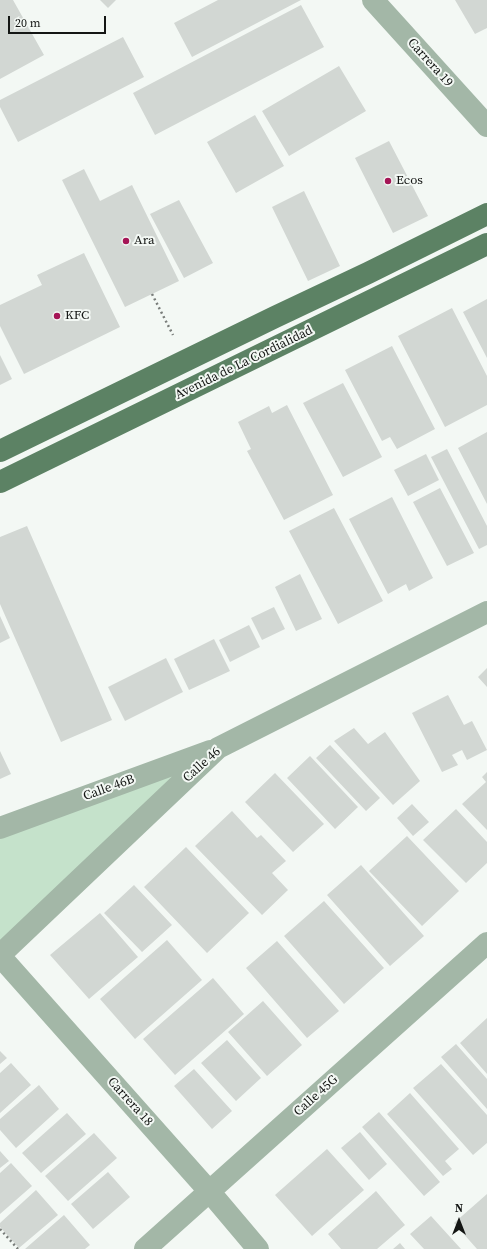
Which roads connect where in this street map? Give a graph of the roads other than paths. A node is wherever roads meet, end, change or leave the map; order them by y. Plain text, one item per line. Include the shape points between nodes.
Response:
1 (373, 0) edge
2 (487, 126) edge
3 (487, 214) edge
4 (487, 244) edge
5 (0, 451) edge
6 (0, 482) edge
7 (487, 612) edge
8 (218, 748) junction
9 (0, 828) edge
10 (487, 943) edge
11 (0, 955) edge
12 (209, 1192) junction
13 (145, 1249) edge
14 (258, 1249) edge

1 - 2 street, Carrera 19
3 - 5 main road
4 - 6 main road, Avenida de La Cordialidad
7 - 8 street, Calle 46
8 - 9 street, Calle 46B
8 - 11 street, Calle 46
10 - 12 street, Calle 45G
11 - 12 street, Carrera 18
12 - 13 street, Calle 45G
12 - 14 street, Carrera 18

